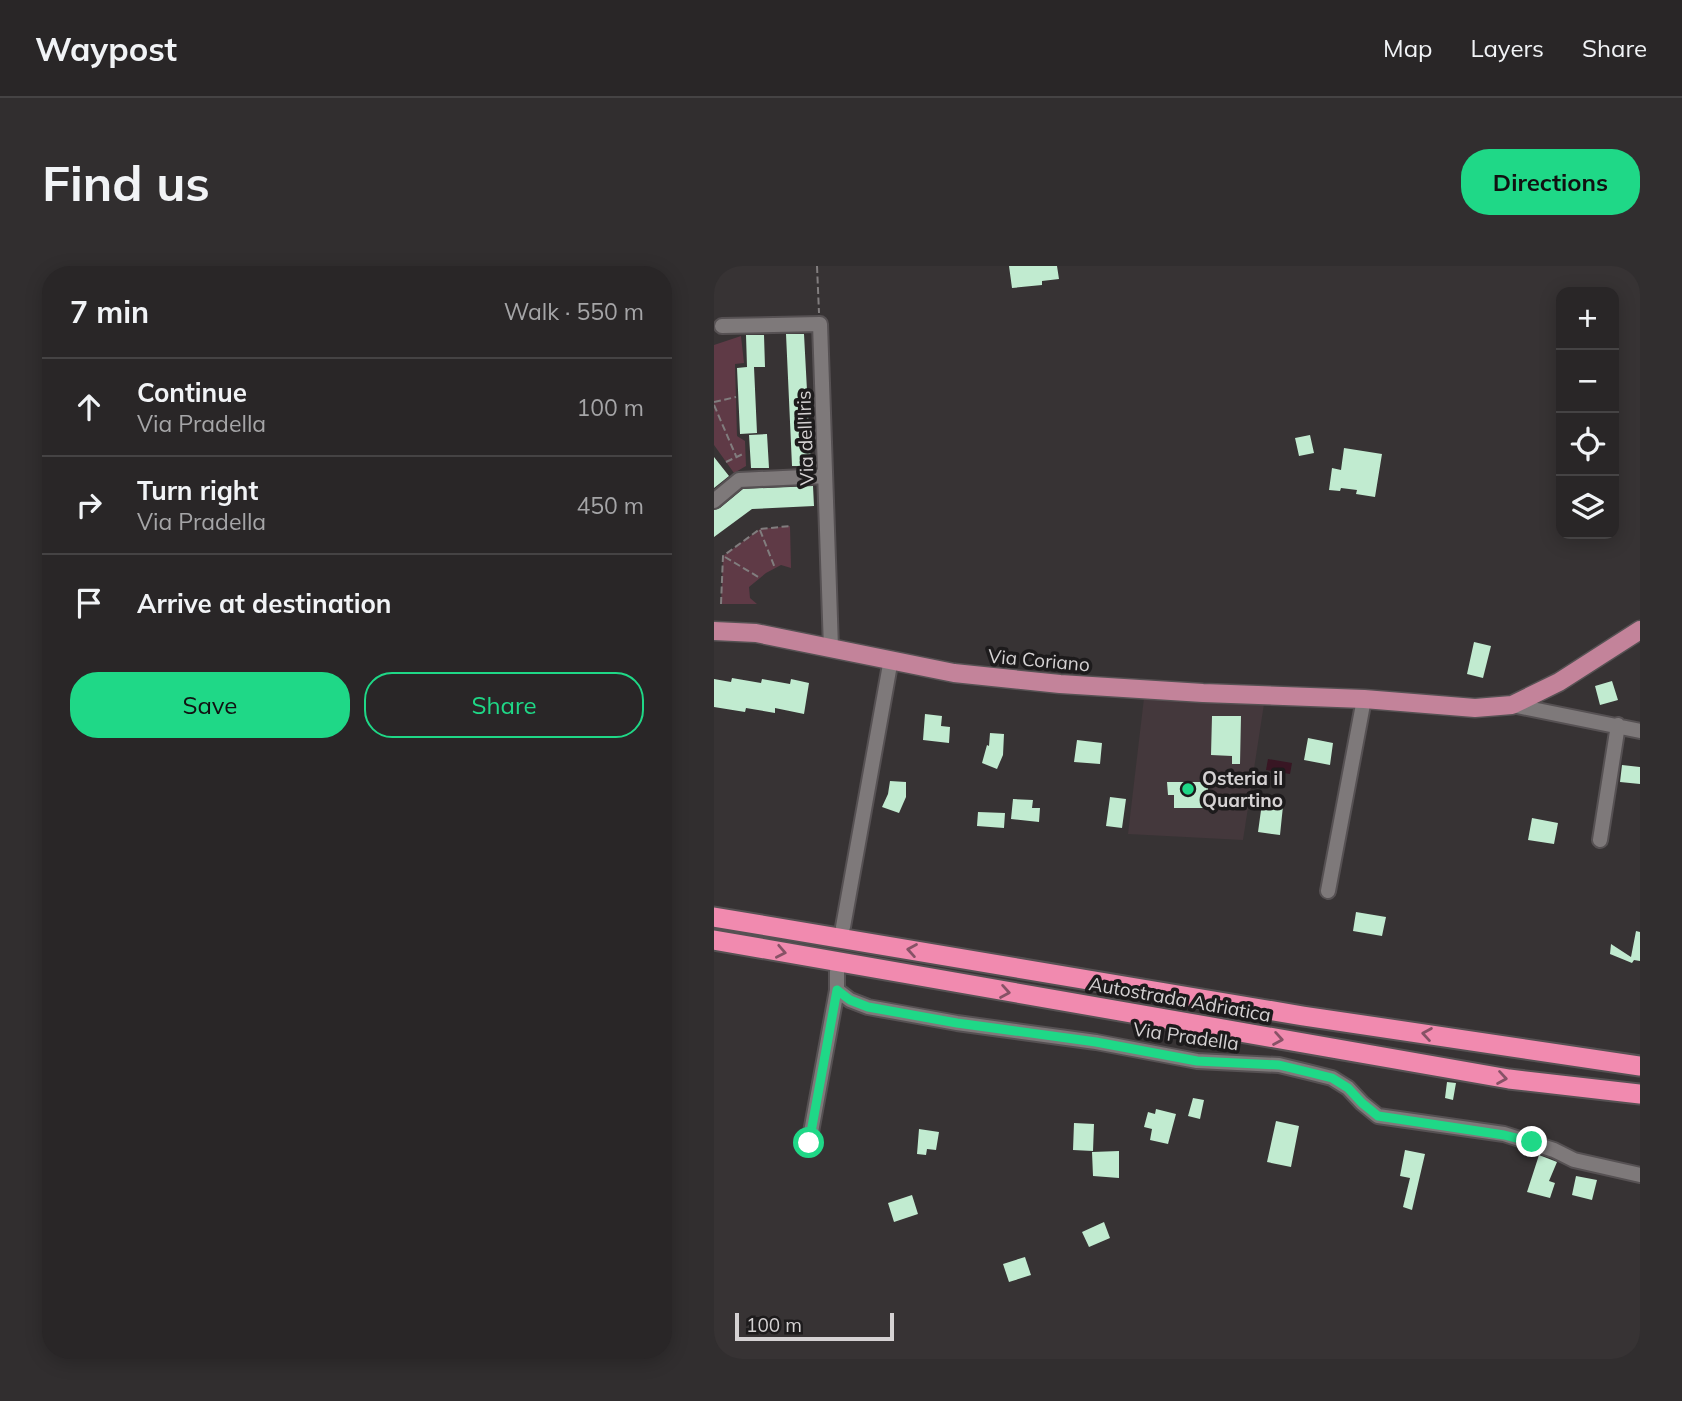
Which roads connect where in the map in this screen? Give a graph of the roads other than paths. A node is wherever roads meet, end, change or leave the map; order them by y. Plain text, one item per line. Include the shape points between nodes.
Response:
1 (722, 326) dead end
2 (825, 476) junction
3 (714, 501) edge
4 (1640, 630) edge
5 (714, 631) edge
6 (831, 648) junction
7 (891, 659) junction
8 (1364, 699) junction
9 (1512, 705) junction
10 (1618, 725) junction
11 (1640, 731) edge
12 (1600, 839) dead end
13 (1328, 891) dead end
14 (714, 917) edge
15 (843, 927) dead end
16 (714, 940) edge
17 (837, 971) dead end
18 (837, 990) junction
19 (1640, 1066) edge
20 (1640, 1094) edge
21 (809, 1143) dead end
22 (1640, 1175) edge

1 - 2 street, Via dell'Iris via 820,324
2 - 3 street via 739,480
2 - 6 street, Via dell'Iris
4 - 9 main road, Via Coriano via 1559,682
5 - 6 main road, Via Coriano via 756,633
6 - 7 main road, Via Coriano
7 - 8 main road, Via Coriano via 954,673 1060,684
7 - 15 street
8 - 9 main road, Via Coriano via 1475,708
8 - 13 street
9 - 10 street
10 - 11 street
10 - 12 street
19 -> 14 highway, Autostrada Adriatica via 1303,1016
16 -> 20 highway, Autostrada Adriatica via 1509,1079
17 - 18 street
18 - 21 street
18 - 22 street, Via Pradella via 868,1007 957,1023 1197,1061 1279,1065 1332,1078 1378,1116 1504,1135 1574,1160

